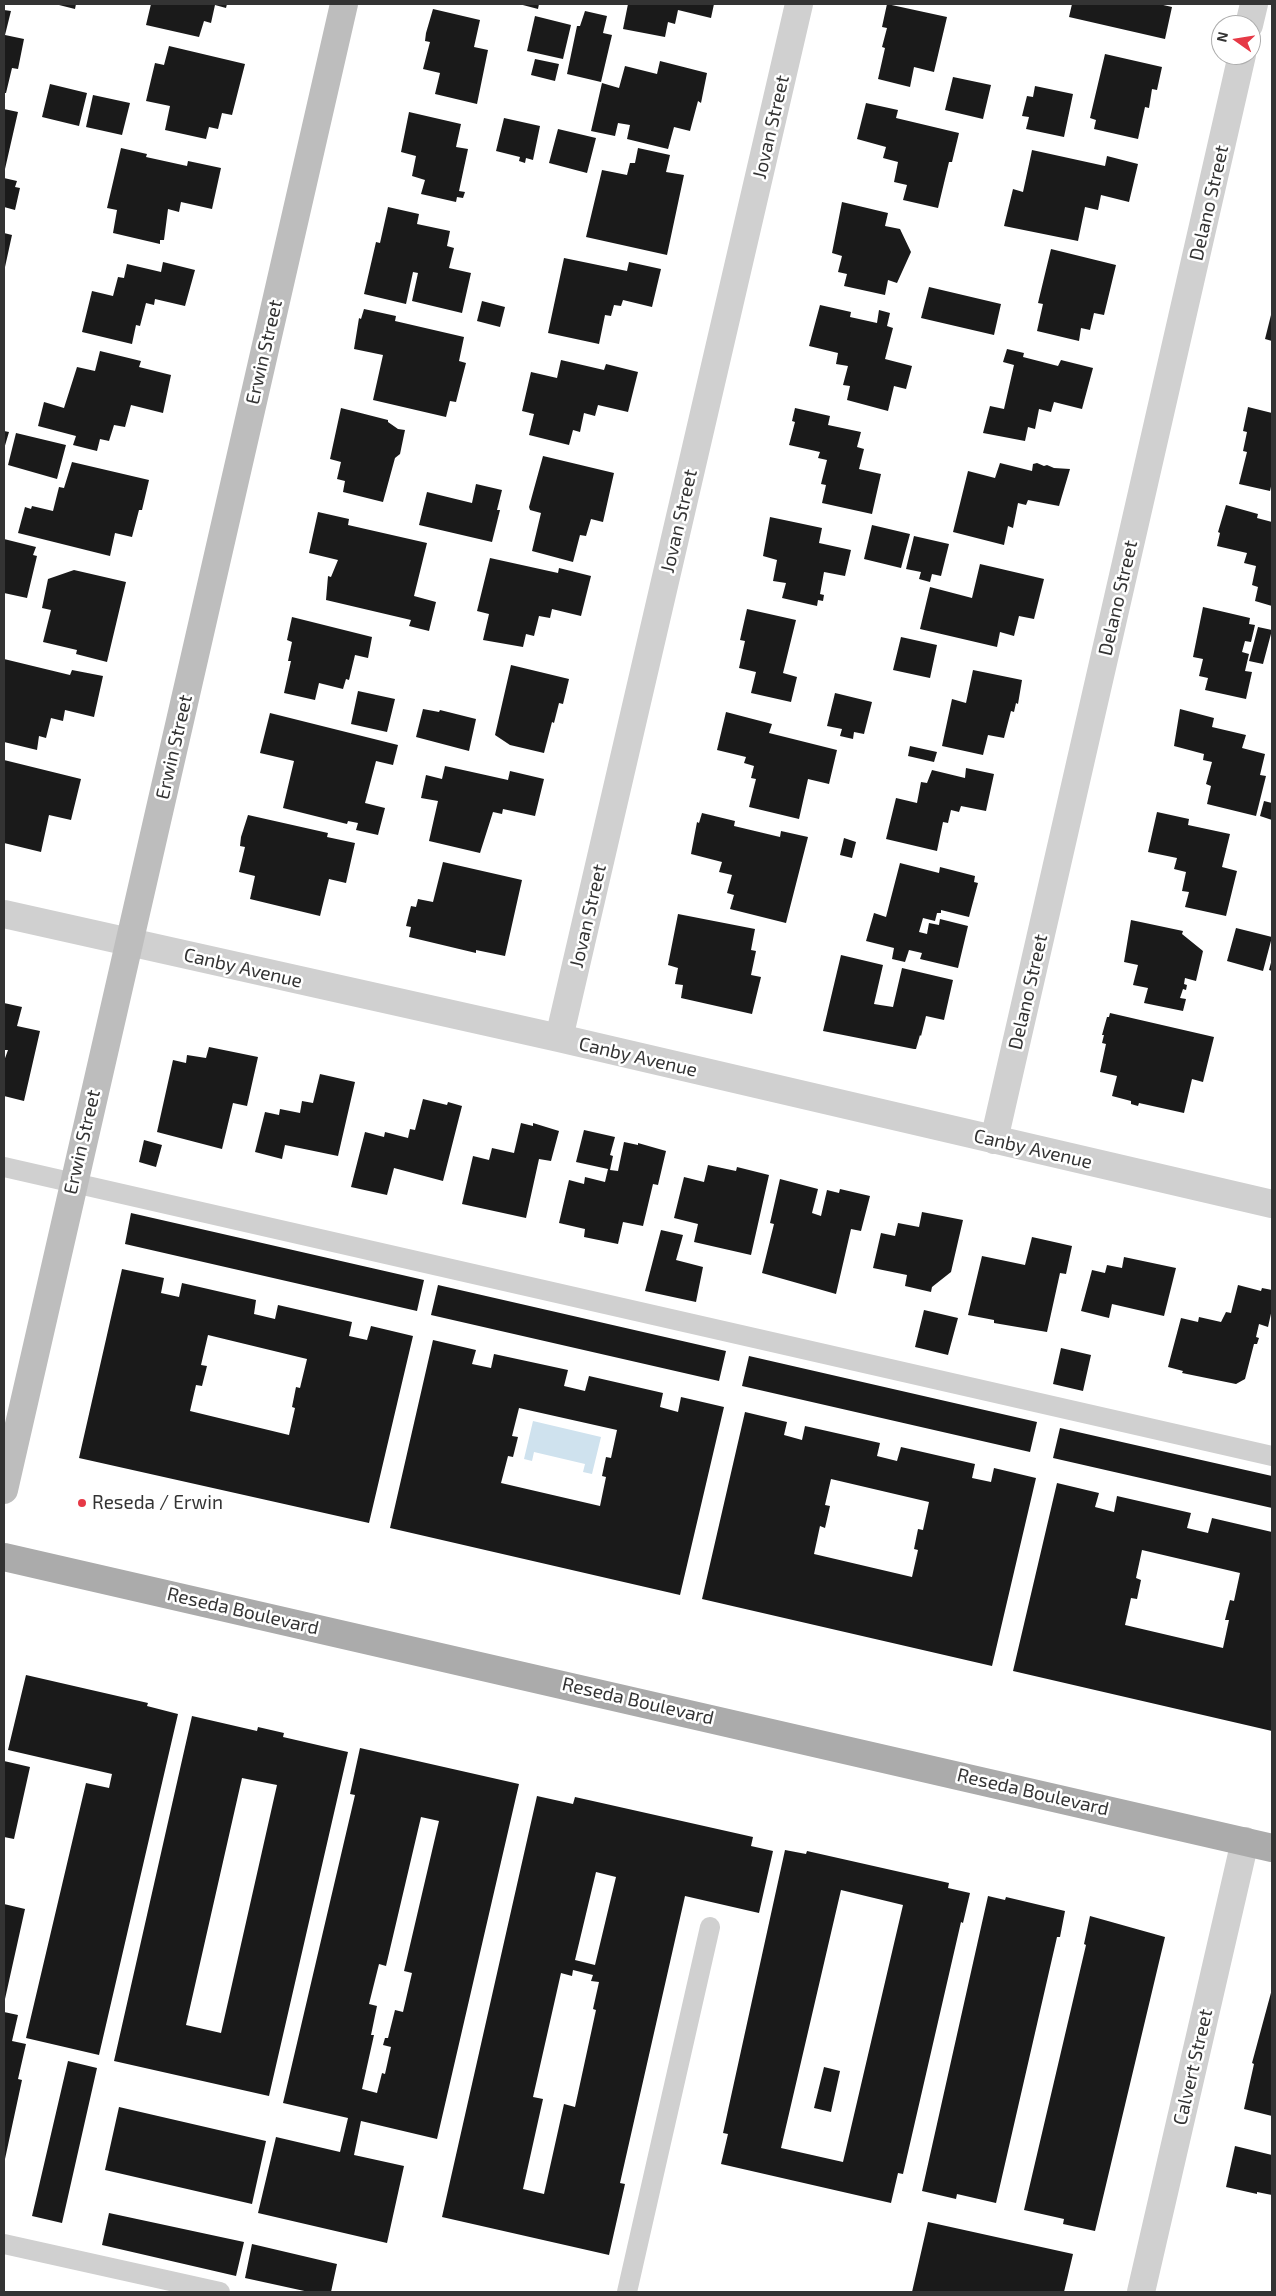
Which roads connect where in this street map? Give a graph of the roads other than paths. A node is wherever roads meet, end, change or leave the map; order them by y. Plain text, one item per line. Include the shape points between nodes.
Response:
1 (344, 4) edge
2 (799, 4) edge
3 (1240, 65) edge
4 (4, 914) edge
5 (129, 942) junction
6 (559, 1038) junction
7 (994, 1140) junction
8 (4, 1167) edge
9 (73, 1183) junction
10 (1272, 1204) edge
11 (1272, 1456) edge
12 (4, 1490) edge
13 (4, 1557) edge
14 (1244, 1841) junction
15 (1272, 1848) edge
16 (710, 1927) dead end
17 (4, 2244) edge
18 (220, 2292) edge
19 (627, 2292) edge
20 (1141, 2292) edge

1 - 5 street, Erwin Street
2 - 6 street, Jovan Street
3 - 7 street, Delano Street
4 - 5 street, Canby Avenue
5 - 6 street, Canby Avenue
5 - 9 street, Erwin Street
6 - 7 street, Canby Avenue
7 - 10 street, Canby Avenue
8 - 9 lane
9 - 11 lane
9 - 12 street, Erwin Street
13 - 14 main road, Reseda Boulevard
14 - 15 main road, Reseda Boulevard
14 - 20 street, Calvert Street
16 - 19 lane
17 - 18 lane

